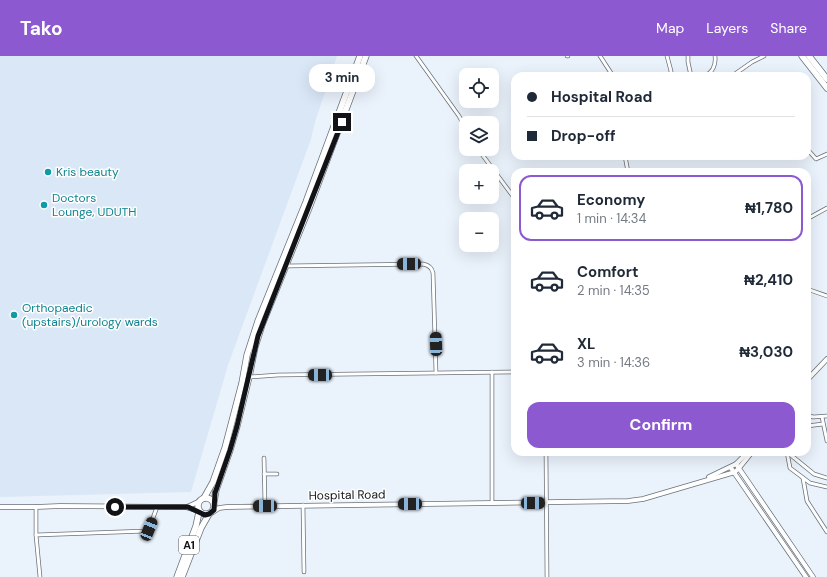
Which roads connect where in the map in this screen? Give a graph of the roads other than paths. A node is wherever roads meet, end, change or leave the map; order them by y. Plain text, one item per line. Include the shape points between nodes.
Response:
1 (360, 56) edge
2 (366, 56) edge
3 (416, 56) edge
4 (600, 56) edge
5 (667, 56) edge
6 (688, 56) edge
7 (716, 56) edge
8 (764, 56) edge
9 (802, 56) edge
10 (809, 56) edge
11 (610, 72) edge
12 (671, 72) edge
13 (691, 72) edge
14 (711, 72) edge
15 (738, 72) edge
16 (827, 79) edge
17 (827, 88) edge
18 (459, 116) edge
19 (811, 153) edge
20 (827, 154) edge
21 (483, 156) edge
22 (511, 194) edge
23 (827, 208) edge
24 (811, 217) edge
25 (285, 266) junction
26 (811, 291) edge
27 (826, 294) edge
28 (826, 361) edge
29 (492, 372) junction
30 (511, 372) edge
31 (436, 373) junction
32 (811, 376) edge
33 (249, 377) junction
34 (811, 416) edge
35 (827, 416) edge
36 (822, 417) junction
37 (823, 424) junction
38 (811, 426) edge
39 (827, 441) edge
40 (546, 456) edge
41 (745, 456) edge
42 (748, 456) edge
43 (788, 456) edge
44 (792, 456) edge
45 (264, 458) dead end
46 (738, 466) junction
47 (733, 470) junction
48 (264, 474) junction
49 (277, 474) dead end
50 (803, 478) junction
51 (827, 478) edge
52 (751, 485) junction
53 (827, 487) edge
54 (747, 489) junction
55 (202, 499) junction
56 (214, 502) junction
57 (492, 503) junction
58 (547, 503) junction
59 (303, 505) junction
60 (265, 506) junction
61 (0, 507) edge
62 (157, 507) junction
63 (186, 507) junction
64 (227, 507) junction
65 (36, 508) junction
66 (198, 511) junction
67 (211, 513) junction
68 (827, 532) edge
69 (36, 536) junction
70 (802, 561) junction
71 (797, 565) junction
72 (304, 572) dead end
73 (40, 577) edge
74 (176, 577) edge
75 (182, 577) edge
76 (547, 577) edge
77 (806, 577) edge
78 (813, 577) edge

1 - 55 highway via 306,202 260,315 225,448 212,484
2 - 25 highway
3 - 18 street
4 - 11 street
5 - 12 street
6 - 13 street
7 - 14 street
8 - 15 street
9 - 17 highway
10 - 16 highway
19 - 20 street via 816,159
21 - 22 street
23 - 24 street
25 - 31 street via 429,266 433,273
25 - 33 highway via 255,347
26 - 27 street
28 - 32 street
29 - 30 street
29 - 31 street
29 - 57 street
31 - 33 street
33 - 56 highway
34 - 36 street
35 - 36 street
36 - 37 street
37 - 38 street
37 - 39 street
40 - 58 street
41 - 46 street
42 - 46 street
43 - 50 street via 790,468
44 - 51 street via 814,474
45 - 48 street
46 - 47 street
46 - 52 street
47 - 54 street
47 - 58 street, Hospital Road via 717,477 628,501
48 - 49 street
48 - 60 street
50 - 53 street via 810,483
50 - 68 street via 807,501
52 - 54 street
52 - 70 street
54 - 71 street
55 - 56 highway via 209,498
55 - 63 street
55 - 66 highway
56 - 64 street
56 - 67 highway
57 - 58 street, Hospital Road
57 - 59 street, Hospital Road
58 - 76 street
59 - 60 street, Hospital Road
59 - 72 street
60 - 64 street, Hospital Road
61 - 65 street
62 - 63 street
62 - 65 street
62 - 69 street via 146,531
63 - 66 street
64 - 67 street
65 - 69 street
66 - 67 highway via 203,514
66 - 74 highway, A1 via 198,521
67 - 75 highway, A1 via 201,528
69 - 73 street
70 - 71 street
70 - 78 street
71 - 77 street

